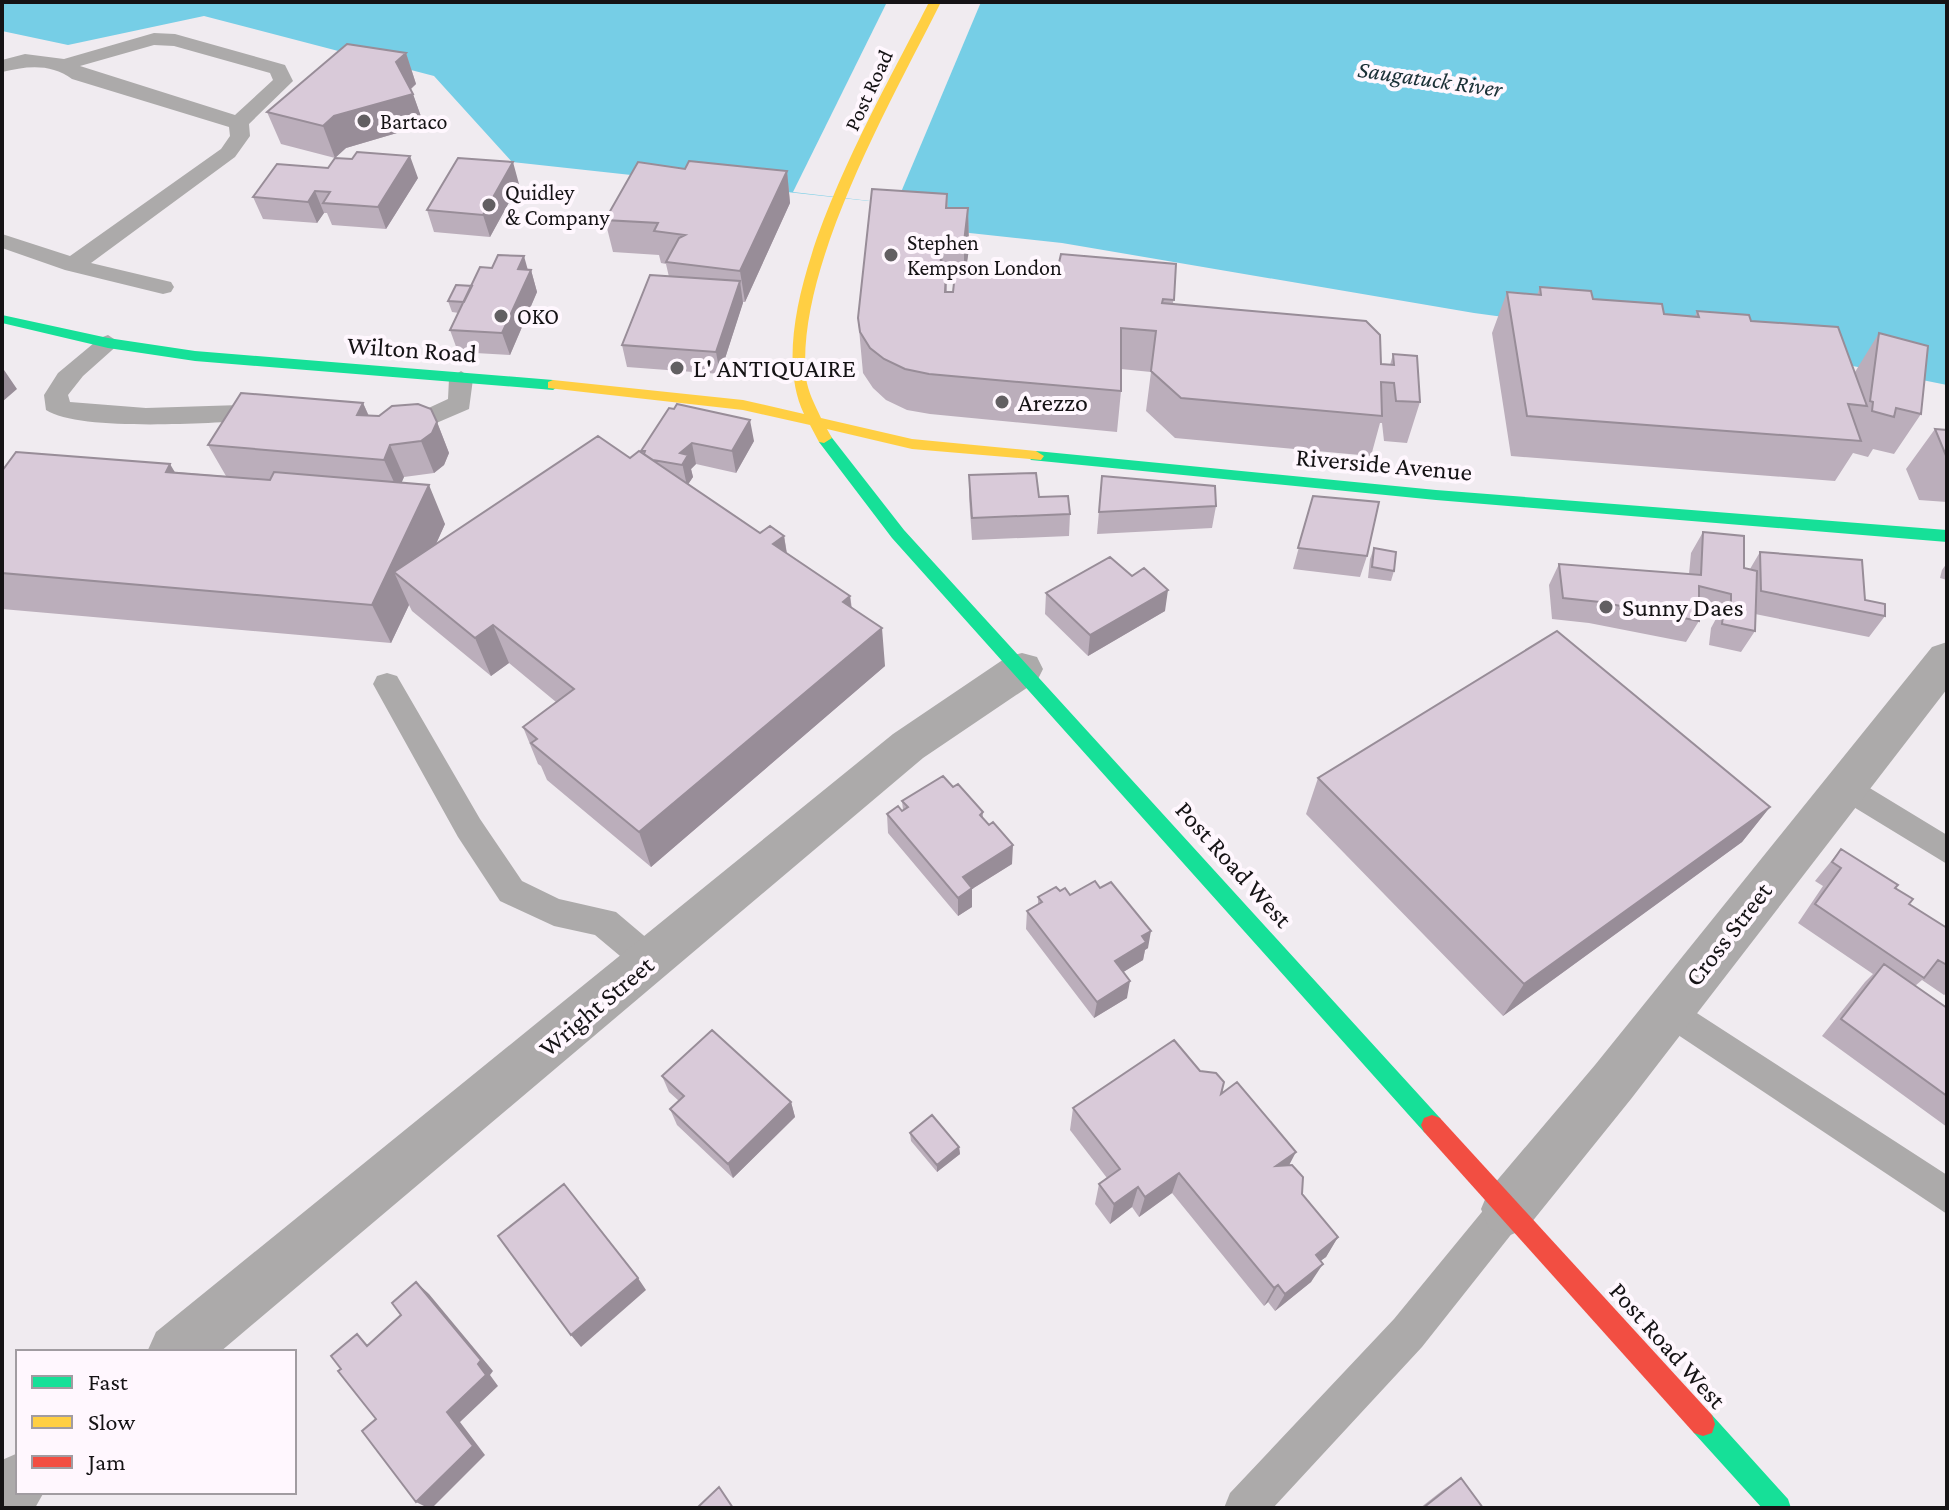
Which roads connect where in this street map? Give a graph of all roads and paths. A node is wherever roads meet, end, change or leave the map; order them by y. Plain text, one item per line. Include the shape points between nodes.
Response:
1 (935, 2) edge
2 (66, 65) junction
3 (2, 66) edge
4 (239, 123) junction
5 (844, 198) joint
6 (2, 241) edge
7 (73, 265) junction
8 (163, 287) dead end
9 (2, 319) edge
10 (108, 343) junction
11 (461, 379) junction
12 (287, 414) edge
13 (373, 421) edge
14 (818, 424) junction
15 (1947, 536) edge
16 (1947, 658) edge
17 (1022, 669) junction
18 (387, 684) dead end
19 (1845, 786) junction
20 (1947, 851) edge
21 (650, 961) junction
22 (1669, 1010) junction
23 (1947, 1196) edge
24 (1508, 1209) junction
25 (178, 1350) edge
26 (1245, 1508) edge
27 (1779, 1508) edge

1 - 5 main road, Post Road
2 - 3 lane via 25,60
2 - 4 lane via 79,75
2 - 4 lane via 154,39 278,69 283,81
4 - 7 lane via 240,136 228,153
5 - 14 main road, Post Road West via 821,251 803,320 799,378
6 - 7 lane
7 - 8 lane
9 - 10 main road, Wilton Road
10 - 11 main road, Wilton Road via 252,362
10 - 12 lane via 63,384 55,404 64,410 146,416
11 - 13 lane via 460,403 444,413 427,419
11 - 14 main road, Wilton Road via 682,397 743,405
14 - 15 main road, Riverside Avenue via 912,444 1046,459
14 - 17 main road, Post Road West via 863,494
16 - 19 street, Cross Street
17 - 21 street, Wright Street via 908,746
17 - 24 main road, Post Road West
18 - 21 lane via 511,891 554,912 604,922
19 - 20 lane
19 - 22 street, Cross Street
21 - 25 street, Wright Street
22 - 23 lane
22 - 24 street, Cross Street
24 - 26 lane via 1408,1333
24 - 27 main road, Post Road West

